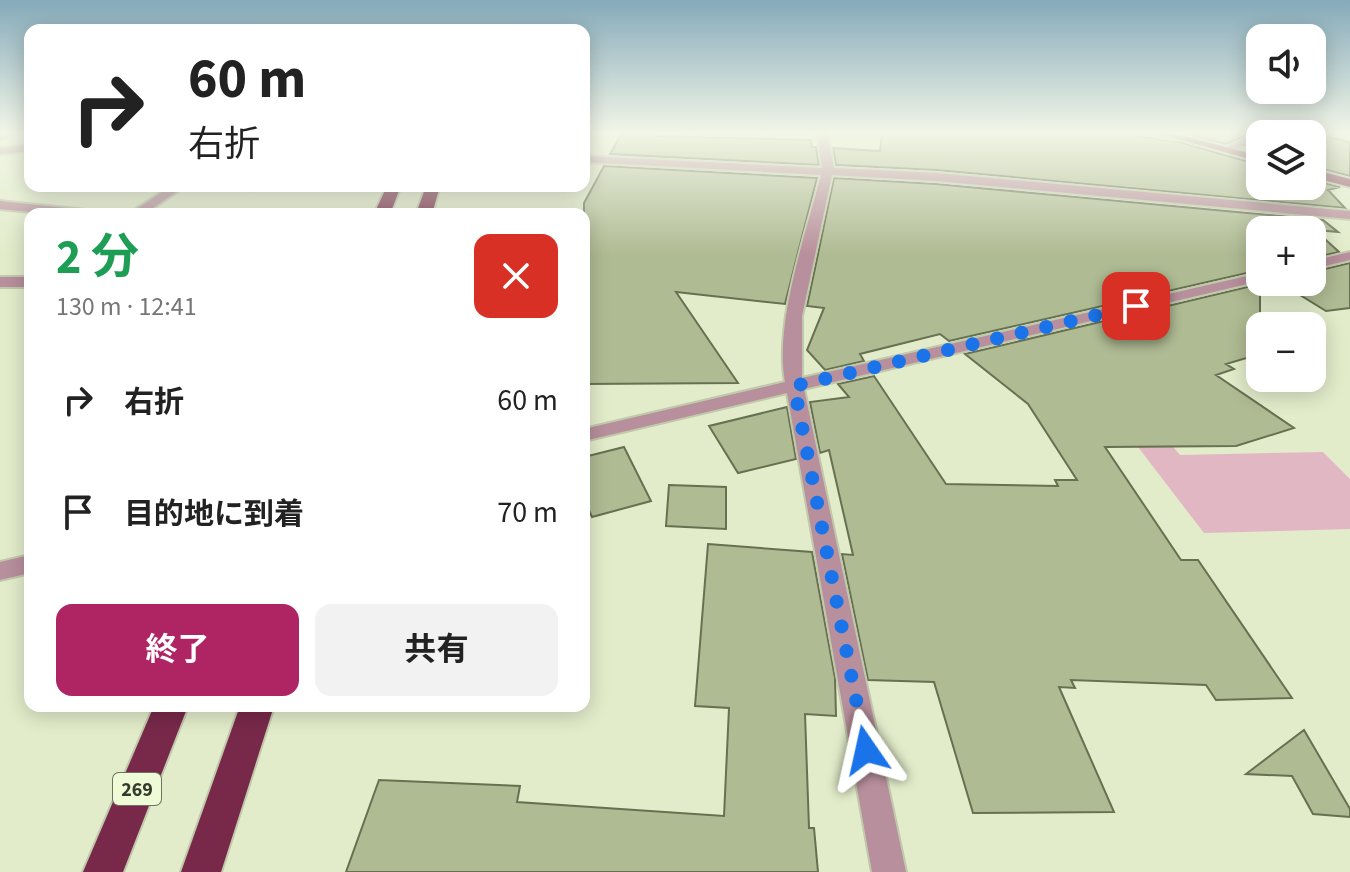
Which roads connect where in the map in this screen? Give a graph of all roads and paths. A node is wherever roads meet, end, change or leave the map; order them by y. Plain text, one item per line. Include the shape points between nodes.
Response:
1 (827, 174) edge
2 (881, 174) edge
3 (1326, 177) edge
4 (1350, 183) edge
5 (170, 192) edge
6 (0, 205) edge
7 (28, 208) edge
8 (144, 208) edge
9 (1350, 215) edge
10 (1350, 256) edge
11 (1326, 262) edge
12 (1246, 280) edge
13 (0, 282) edge
14 (24, 282) edge
15 (794, 386) junction
16 (590, 434) edge
17 (24, 565) edge
18 (0, 571) edge
19 (169, 712) edge
20 (255, 712) edge
21 (103, 872) edge
22 (201, 872) edge
23 (889, 872) edge

1 - 15 street via 794,316
2 - 9 street
3 - 4 main road
5 - 8 street
6 - 7 street
10 - 11 street
12 - 15 street
13 - 14 street
15 - 16 street
15 - 23 street
17 - 18 street
19 - 21 highway, 269
20 - 22 highway

